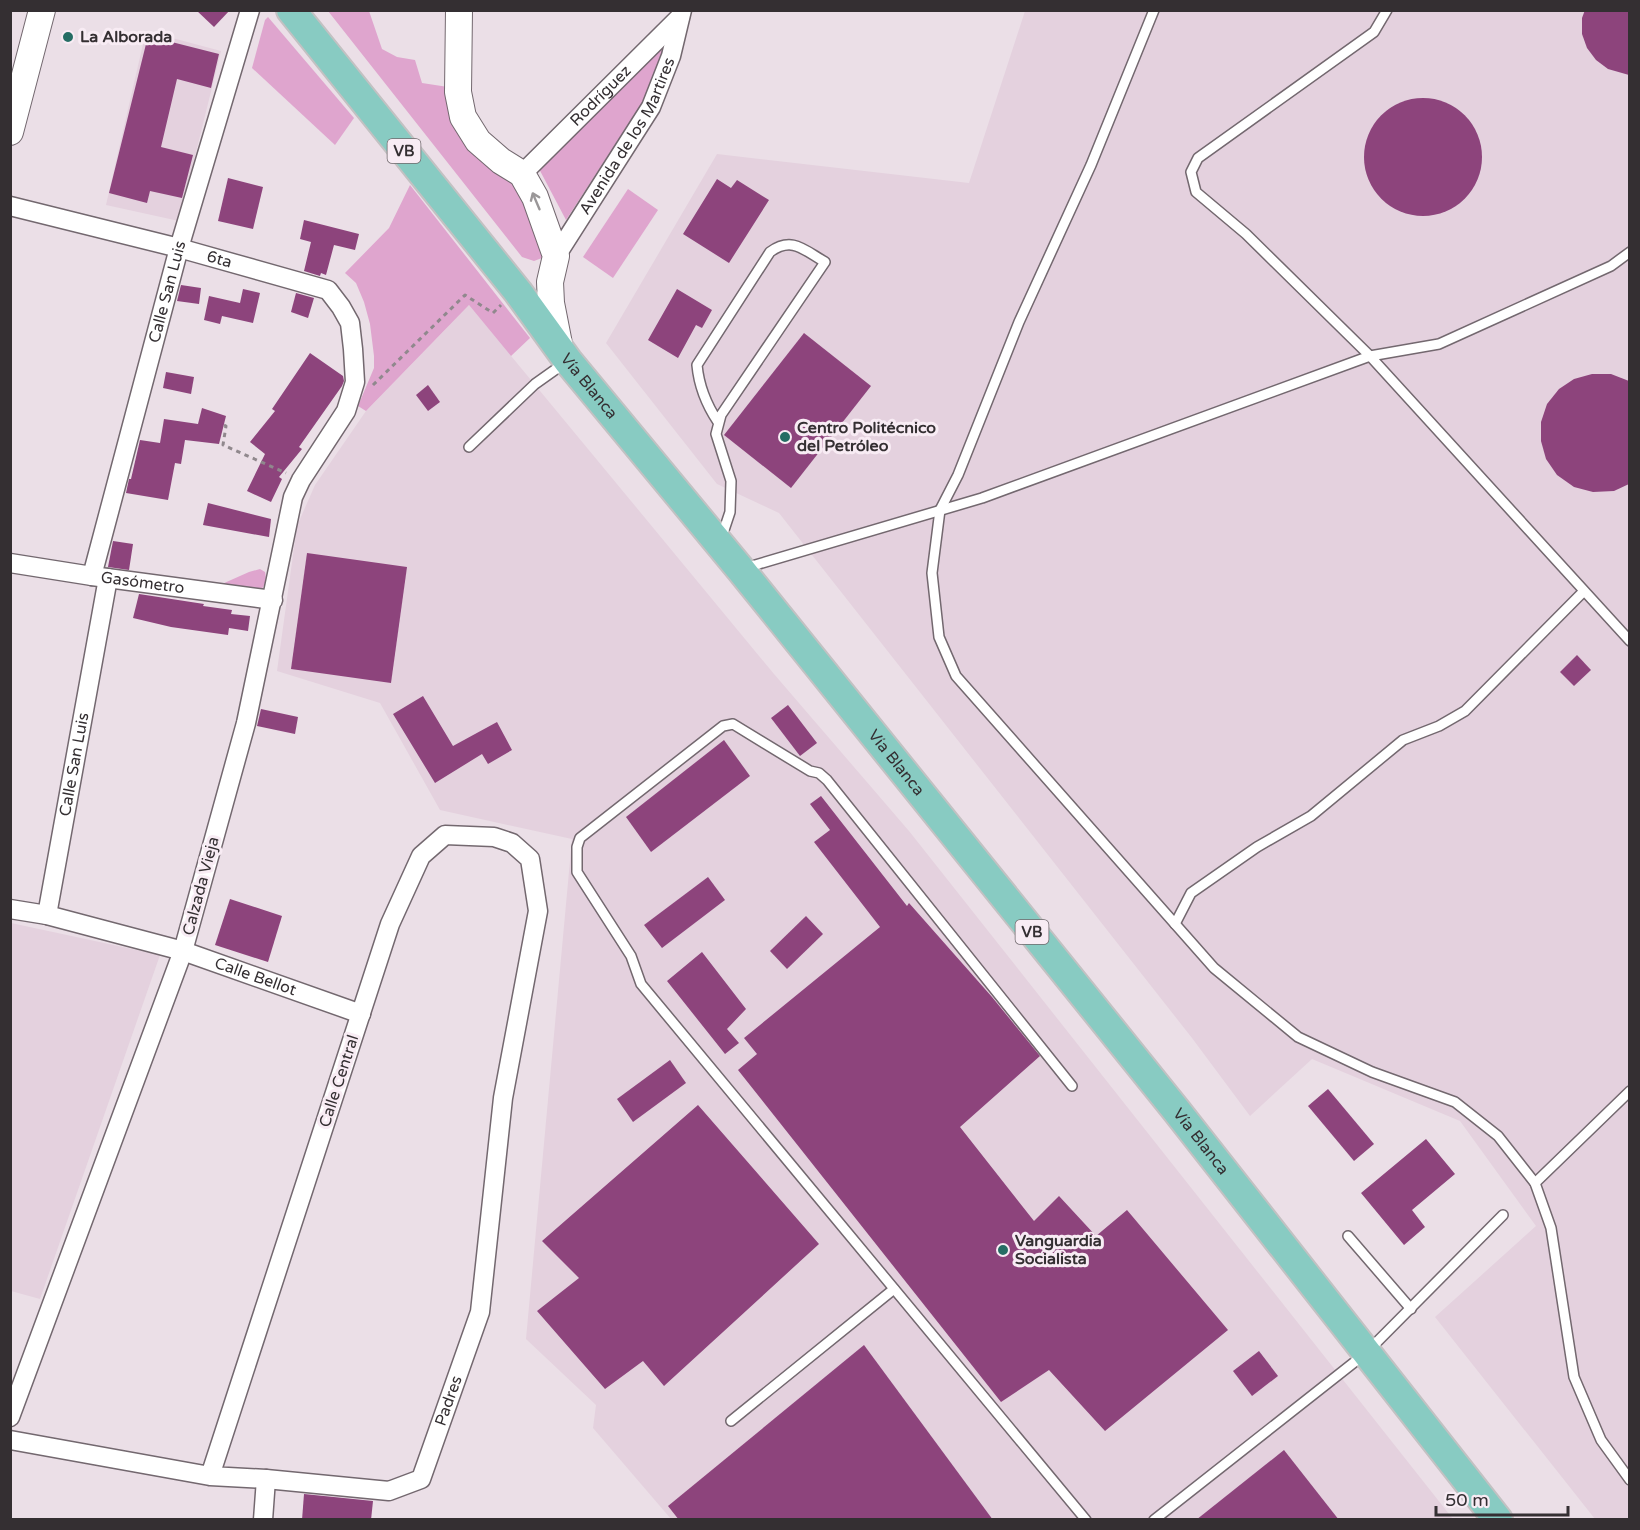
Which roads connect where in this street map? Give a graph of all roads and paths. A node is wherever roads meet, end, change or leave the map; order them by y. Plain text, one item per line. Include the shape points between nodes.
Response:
1 (42, 10) edge
2 (250, 10) edge
3 (291, 10) edge
4 (1154, 10) edge
5 (1387, 10) edge
6 (459, 11) edge
7 (681, 14) edge
8 (10, 132) edge
9 (522, 174) junction
10 (10, 206) edge
11 (179, 248) junction
12 (1629, 252) edge
13 (555, 256) junction
14 (518, 292) junction
15 (493, 313) dead end
16 (353, 349) joint
17 (564, 355) junction
18 (1370, 356) junction
19 (371, 386) dead end
20 (718, 422) junction
21 (224, 425) dead end
22 (469, 447) dead end
23 (301, 480) junction
24 (940, 510) junction
25 (719, 544) junction
26 (10, 563) edge
27 (741, 570) junction
28 (100, 577) junction
29 (1583, 592) junction
30 (273, 600) junction
31 (1629, 641) edge
32 (10, 909) edge
33 (538, 911) joint
34 (47, 915) junction
35 (1174, 924) junction
36 (183, 951) junction
37 (361, 1014) junction
38 (1072, 1086) dead end
39 (1629, 1091) edge
40 (1535, 1183) junction
41 (1503, 1215) dead end
42 (1348, 1236) dead end
43 (894, 1288) junction
44 (1411, 1309) junction
45 (1366, 1353) junction
46 (10, 1417) edge
47 (731, 1421) dead end
48 (10, 1440) edge
49 (210, 1476) junction
50 (266, 1479) junction
51 (1629, 1480) edge
52 (263, 1520) edge
53 (1086, 1520) edge
54 (1154, 1520) edge
55 (1498, 1520) edge

1 - 8 street
2 - 11 street, Calle San Luis
3 - 14 main road, Vía Blanca / VB
4 - 24 lane via 1091,165 1019,322 958,475
5 - 18 lane via 1374,32 1198,158 1191,172 1196,192 1246,234
6 - 9 street via 458,92 463,117 478,141
7 - 9 street, Rodríguez
7 - 13 street, Avenida de los Martires via 671,56 651,107
13 -> 9 street via 535,197
10 - 11 street, 6ta
11 - 16 street, 6ta via 328,290 350,323
11 - 28 street, Calle San Luis
12 - 18 lane via 1611,266 1440,344
13 - 14 street
13 - 17 street via 550,303
14 - 17 main road, Vía Blanca / VB
15 - 19 path via 465,295
16 - 23 street, Calzada Vieja via 355,382 346,411
17 - 22 lane
17 - 25 main road, Vía Blanca / VB
18 - 24 lane
18 - 29 lane
20 - 20 lane via 825,262 797,245 780,245 770,252 697,365 706,404
20 - 25 lane via 716,434 731,481 730,512
21 - 23 path via 223,445
23 - 30 street, Calzada Vieja via 287,516
24 - 27 lane
24 - 35 lane via 932,573 939,637 956,676
25 - 27 main road, Vía Blanca / VB
26 - 28 street, Gasómetro
27 - 45 main road, Vía Blanca / VB via 1176,1110
28 - 30 street, Gasómetro
28 - 34 street, Calle San Luis
29 - 31 lane
29 - 35 lane via 1465,711 1403,740 1311,816 1191,893
30 - 36 street, Calzada Vieja via 246,723
32 - 34 street, Calle Bellot
33 - 37 street, Calle Central via 530,859 512,843 494,837 445,835 421,856 390,924
33 - 50 street, Padres via 503,1098 480,1312 421,1479 389,1491
34 - 36 street, Calle Bellot
35 - 40 lane via 1214,968 1298,1036 1372,1072 1455,1102 1498,1136
36 - 37 street, Calle Bellot
36 - 46 street, Calzada Vieja
37 - 49 street, Calle Central
38 - 43 lane via 826,780 733,724 723,726 580,838 577,872 631,956 641,984
39 - 40 lane
40 - 51 lane via 1551,1228 1574,1377 1602,1440
41 - 44 lane
42 - 44 lane
43 - 47 lane
43 - 53 lane
44 - 45 lane
45 - 54 lane
45 - 55 main road, Vía Blanca / VB
48 - 49 street, Padres
49 - 50 street, Padres
50 - 52 street

